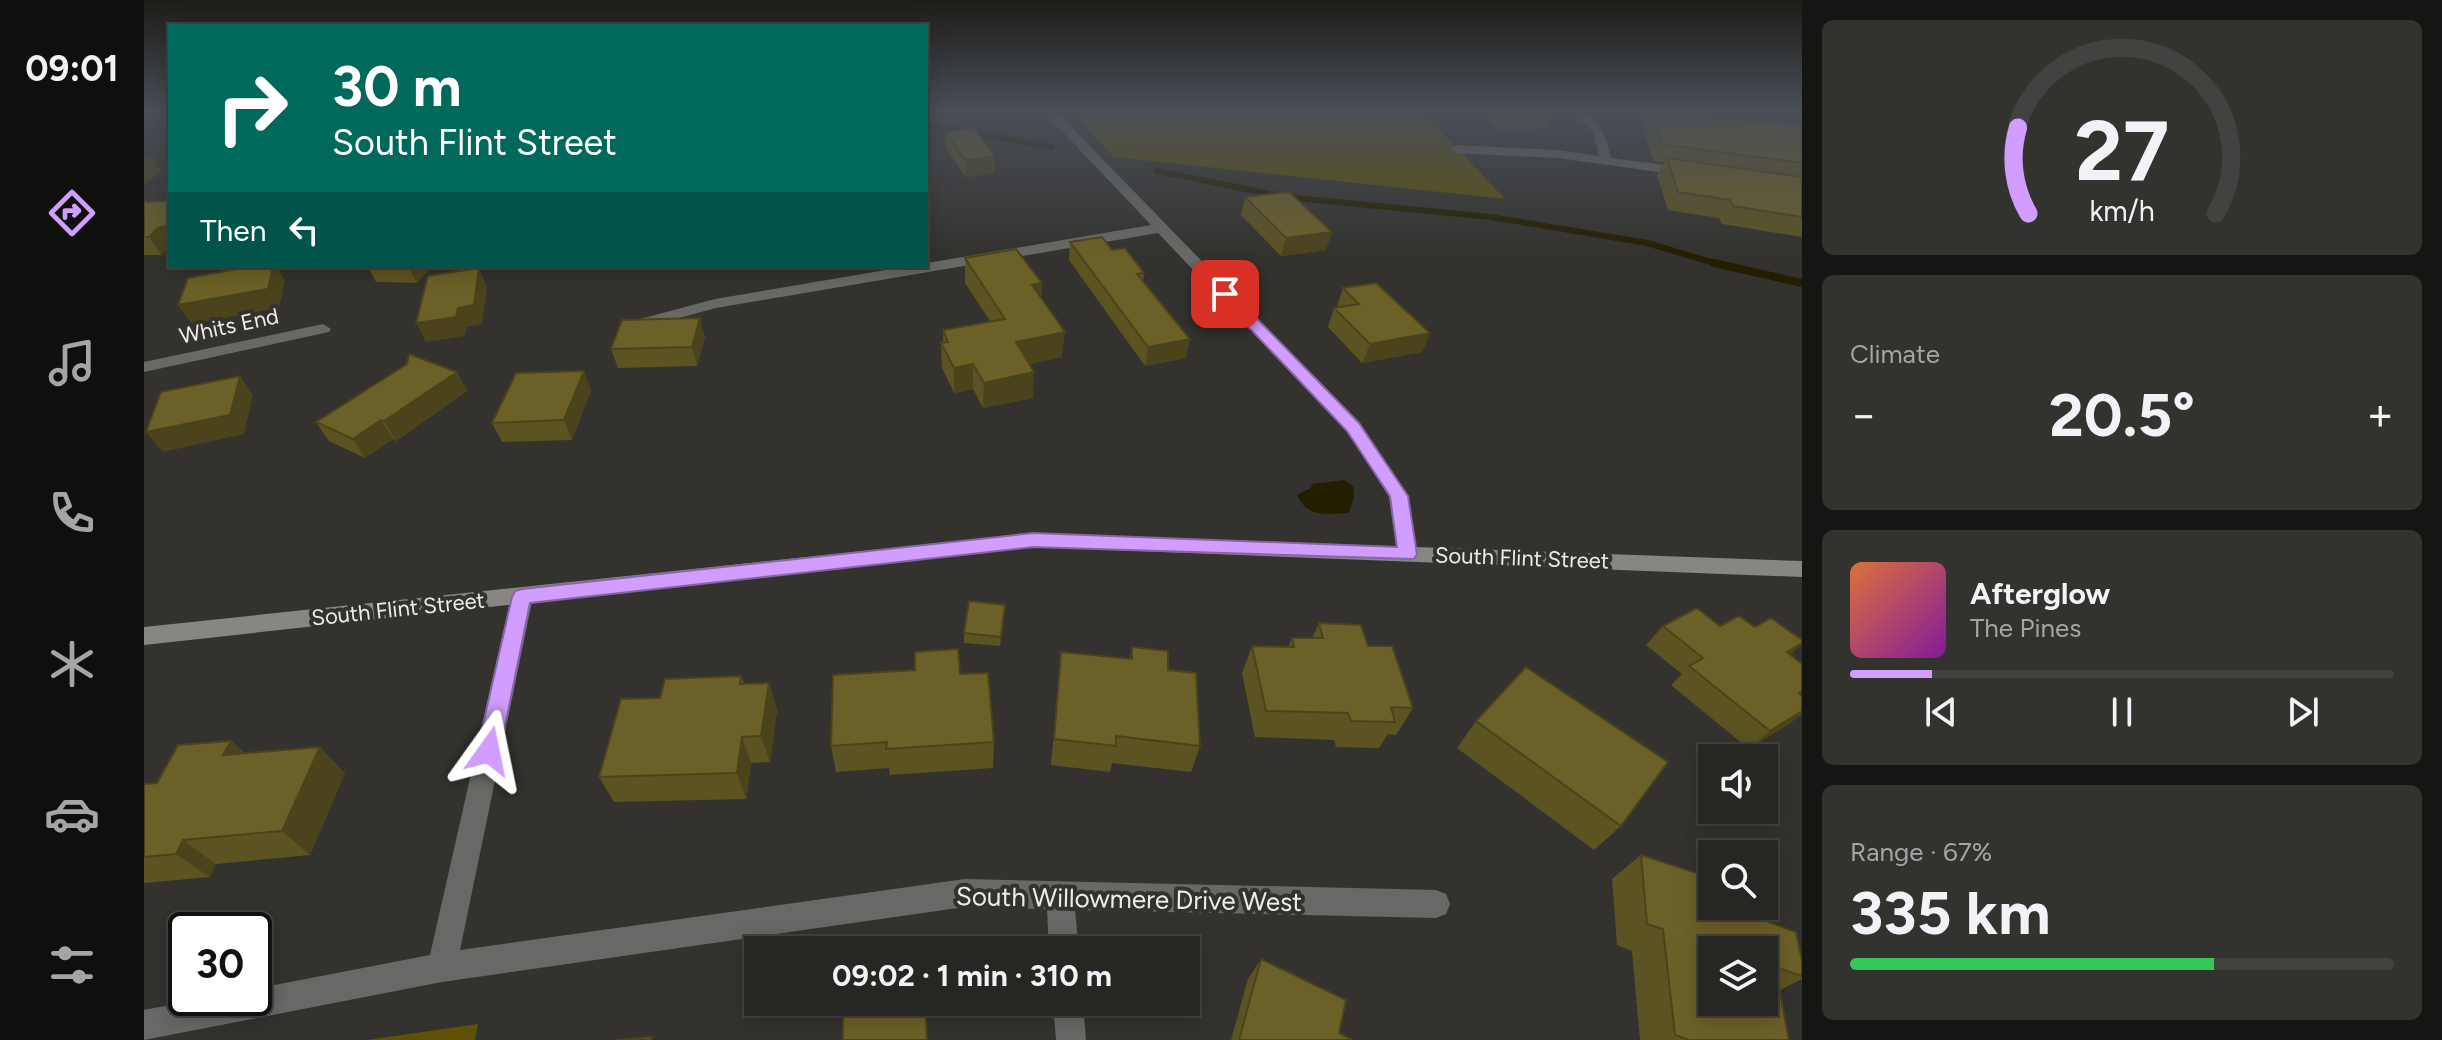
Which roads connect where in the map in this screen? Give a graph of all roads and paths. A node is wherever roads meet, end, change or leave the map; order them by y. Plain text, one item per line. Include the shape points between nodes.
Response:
1 (1094, 159) edge
2 (1589, 159) edge
3 (1606, 161) joint
4 (1696, 174) edge
5 (1161, 228) junction
6 (926, 268) edge
7 (928, 268) edge
8 (631, 326) edge
9 (323, 329) dead end
10 (144, 367) edge
11 (1407, 554) junction
12 (1802, 569) edge
13 (522, 597) junction
14 (144, 636) edge
15 (1060, 895) junction
16 (1436, 904) dead end
17 (1063, 936) edge
18 (442, 967) junction
19 (1069, 1016) edge
20 (144, 1025) edge
21 (1071, 1040) edge

1 - 5 street
2 - 3 street
3 - 4 street
5 - 7 street
5 - 11 street via 1353,427 1399,496
6 - 8 street via 715,304
9 - 10 street, Whits End
11 - 12 main road, South Flint Street
11 - 13 main road, South Flint Street via 1033,540
13 - 14 main road, South Flint Street
13 - 18 street
15 - 16 street, South Willowmere Drive West
15 - 17 street
15 - 18 street, South Willowmere Drive West via 965,893
18 - 20 street, South Willowmere Drive West
19 - 21 street

